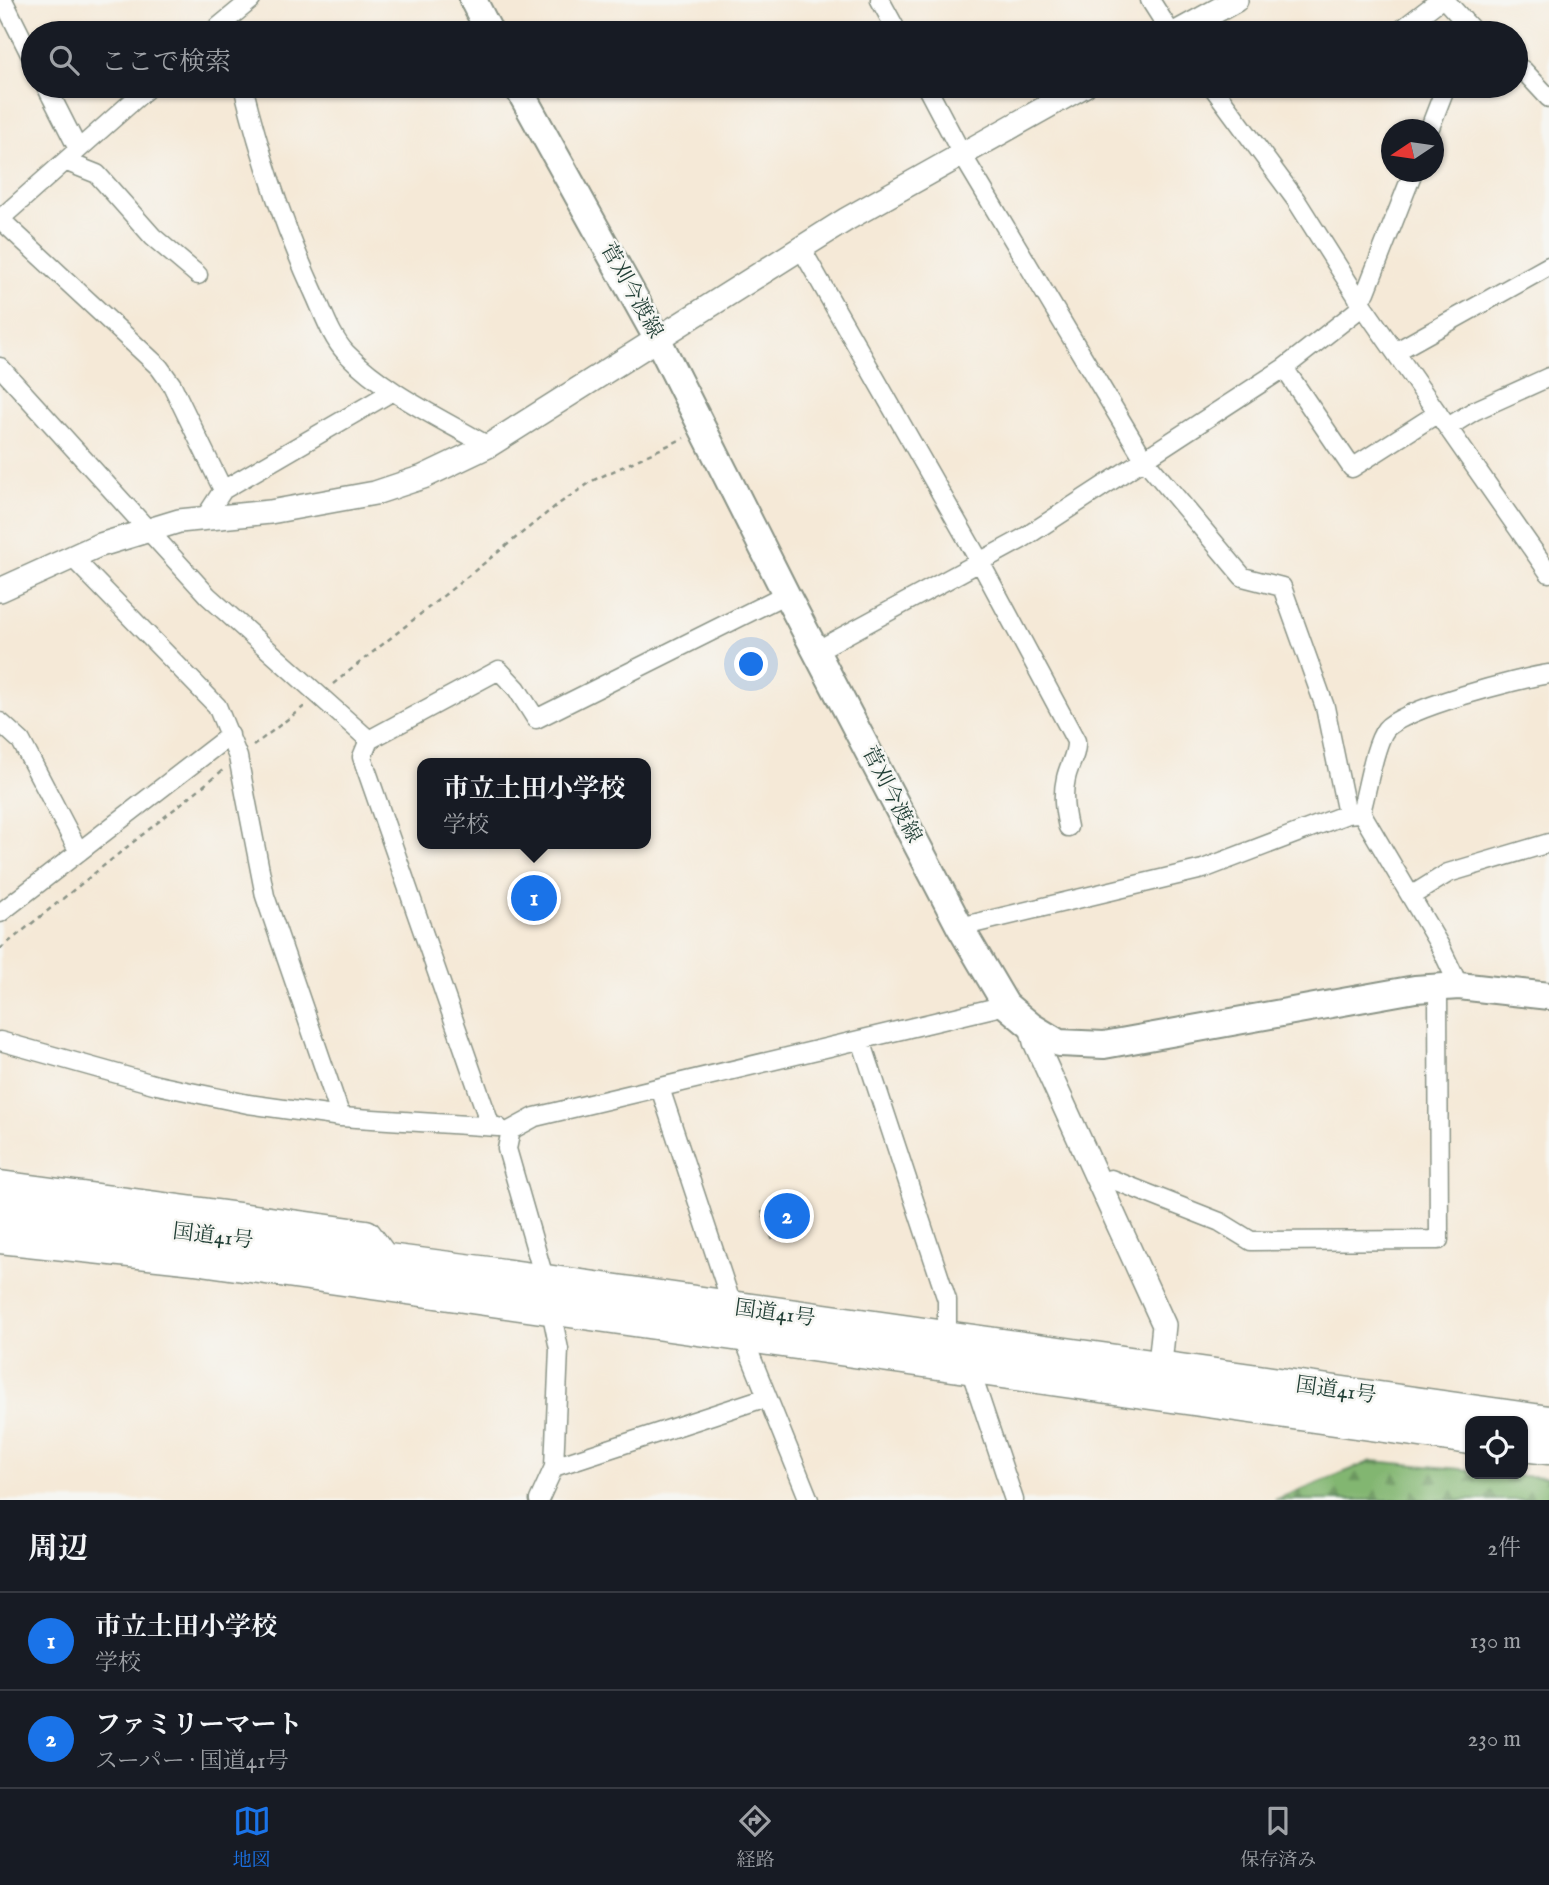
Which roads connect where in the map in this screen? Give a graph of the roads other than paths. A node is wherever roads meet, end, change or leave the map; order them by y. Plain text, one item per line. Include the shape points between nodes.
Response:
1 (3, 0) edge
2 (251, 0) edge
3 (473, 0) edge
4 (880, 0) edge
5 (1236, 0) edge
6 (1443, 0) edge
7 (1151, 1) edge
8 (229, 21) edge
9 (484, 21) edge
10 (891, 21) edge
11 (1165, 21) edge
12 (1196, 21) edge
13 (1414, 21) edge
14 (1457, 21) edge
15 (21, 36) edge
16 (1528, 76) edge
17 (51, 98) edge
18 (136, 98) edge
19 (246, 98) edge
20 (524, 98) edge
21 (932, 98) edge
22 (1063, 98) edge
23 (1221, 98) edge
24 (1437, 98) edge
25 (1549, 99) edge
26 (1432, 119) edge
27 (72, 155) junction
28 (963, 156) junction
29 (1409, 182) edge
30 (0, 219) edge
31 (801, 248) junction
32 (1549, 266) edge
33 (198, 275) dead end
34 (1361, 302) junction
35 (658, 340) junction
36 (1395, 352) junction
37 (0, 367) edge
38 (1284, 368) junction
39 (1549, 377) edge
40 (393, 391) junction
41 (1443, 420) junction
42 (488, 446) junction
43 (1144, 460) junction
44 (223, 490) junction
45 (204, 519) junction
46 (150, 529) junction
47 (72, 557) junction
48 (980, 562) junction
49 (1549, 573) edge
50 (0, 590) edge
51 (786, 594) junction
52 (816, 651) junction
53 (1549, 674) edge
54 (0, 722) edge
55 (230, 735) junction
56 (369, 740) junction
57 (1354, 813) junction
58 (1068, 827) dead end
59 (1549, 843) edge
60 (79, 852) junction
61 (1410, 896) junction
62 (0, 913) edge
63 (960, 928) junction
64 (1449, 986) junction
65 (1549, 996) edge
66 (1006, 1005) junction
67 (1031, 1026) junction
68 (861, 1040) junction
69 (0, 1041) edge
70 (660, 1088) junction
71 (341, 1117) junction
72 (489, 1125) junction
73 (512, 1130) junction
74 (1099, 1182) junction
75 (0, 1186) edge
76 (0, 1209) edge
77 (0, 1238) edge
78 (0, 1253) edge
79 (383, 1258) junction
80 (548, 1296) junction
81 (493, 1301) junction
82 (733, 1308) junction
83 (743, 1337) junction
84 (947, 1338) junction
85 (970, 1369) junction
86 (1158, 1381) junction
87 (767, 1397) junction
88 (1549, 1421) edge
89 (1465, 1438) edge
90 (1528, 1447) edge
91 (1549, 1449) edge
92 (554, 1467) junction
93 (538, 1500) edge
94 (809, 1500) edge
95 (1014, 1500) edge

1 - 15 street
2 - 8 street
3 - 9 main road
4 - 10 street
5 - 12 street
6 - 13 street
6 - 14 street
7 - 11 street
16 - 25 street
17 - 27 street
18 - 27 street
19 - 40 street via 262,163 293,248 331,329 345,352
20 - 35 main road, 菅刈今渡線
21 - 28 street
22 - 28 street
23 - 34 street via 1296,200
24 - 26 street
27 - 30 street
27 - 33 street via 97,174 153,237
28 - 31 street
28 - 43 street
29 - 34 street
30 - 44 street via 173,384
31 - 35 street
31 - 48 street
32 - 36 street
34 - 36 street
34 - 38 street
35 - 42 street
35 - 51 main road, 菅刈今渡線
36 - 41 street
37 - 46 street
38 - 41 street via 1352,468
38 - 43 street
39 - 41 street
40 - 42 street
40 - 44 street
41 - 49 street
42 - 45 street via 423,477 375,493
43 - 48 street
43 - 57 street via 1243,577 1282,587 1325,707
44 - 45 street
45 - 46 street
46 - 47 street
46 - 56 street via 208,596
47 - 50 street
47 - 55 street via 217,706
48 - 52 street
48 - 58 street via 1076,741 1063,804
51 - 52 main road, 菅刈今渡線
51 - 56 street via 536,719 499,670
52 - 63 main road, 菅刈今渡線
53 - 57 street via 1408,713 1393,722 1383,732
54 - 60 street via 21,741
55 - 60 street
55 - 71 street via 265,896
56 - 72 street via 362,757
57 - 61 street
57 - 63 street via 1203,869
59 - 61 street via 1448,873
60 - 62 street
61 - 64 street
63 - 66 main road, 菅刈今渡線
64 - 65 main road, 菅刈今渡線
64 - 67 main road, 菅刈今渡線 via 1104,1045 1059,1043
64 - 74 street via 1439,1240 1251,1241 1220,1222 1111,1179
66 - 67 main road, 菅刈今渡線
66 - 68 street
67 - 74 street
68 - 70 street
68 - 84 street via 947,1300
69 - 71 street via 157,1085
70 - 73 street via 536,1117
70 - 82 street
71 - 72 street
72 - 73 street
73 - 80 street via 507,1149
74 - 86 street via 1164,1325
75 - 79 highway via 366,1235
76 - 79 highway, 国道41号
77 - 81 highway, 国道41号 via 195,1259
78 - 81 highway via 455,1314
79 - 80 highway, 国道41号
80 - 81 highway, 国道41号
80 - 82 highway, 国道41号
80 - 83 highway, 国道41号
80 - 92 street via 559,1349
82 - 84 highway, 国道41号
83 - 85 highway, 国道41号
83 - 87 street
84 - 86 highway, 国道41号
85 - 86 highway, 国道41号
85 - 95 street
86 - 88 highway, 国道41号
86 - 89 highway, 国道41号
87 - 92 street
87 - 94 street
90 - 91 highway
92 - 93 street

